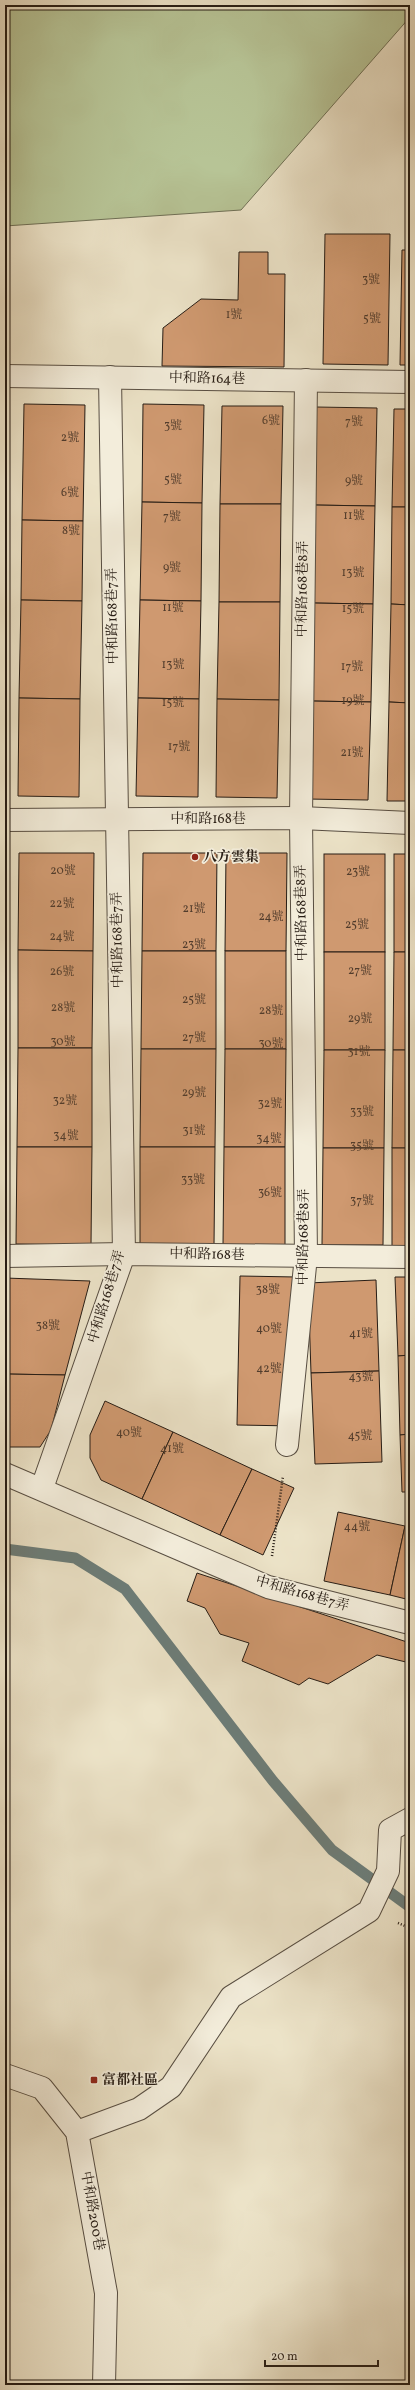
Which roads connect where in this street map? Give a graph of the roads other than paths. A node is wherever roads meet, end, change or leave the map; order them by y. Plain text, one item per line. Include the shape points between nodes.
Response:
1 (5, 376) edge
2 (110, 377) junction
3 (306, 380) junction
4 (410, 382) edge
5 (301, 818) junction
6 (5, 820) edge
7 (116, 820) junction
8 (410, 823) edge
9 (124, 1254) junction
10 (5, 1256) edge
11 (306, 1256) junction
12 (410, 1257) edge
13 (287, 1445) road end
14 (5, 1474) edge
15 (42, 1488) junction
16 (410, 1623) edge
17 (410, 1820) edge
18 (5, 2074) edge
19 (77, 2132) junction
20 (104, 2385) edge

1 - 2 street, 中和路164巷
2 - 3 street, 中和路164巷
2 - 7 street, 中和路168巷7弄
3 - 4 street, 中和路164巷
3 - 5 street, 中和路168巷8弄
5 - 7 street, 中和路168巷
5 - 8 street, 中和路168巷
5 - 11 street, 中和路168巷8弄
6 - 7 street, 中和路168巷
7 - 9 street, 中和路168巷7弄
9 - 10 street, 中和路168巷
9 - 11 street, 中和路168巷
9 - 15 street, 中和路168巷7弄
11 - 12 street, 中和路168巷
11 - 13 street, 中和路168巷8弄
14 - 15 street, 中和路168巷7弄
15 - 16 street, 中和路168巷7弄 via 268,1587
17 - 19 street via 390,1830 388,1871 369,1911 231,1997 171,2087 139,2109
18 - 19 street, 中和路200巷 via 42,2088
19 - 20 street, 中和路200巷 via 106,2293

